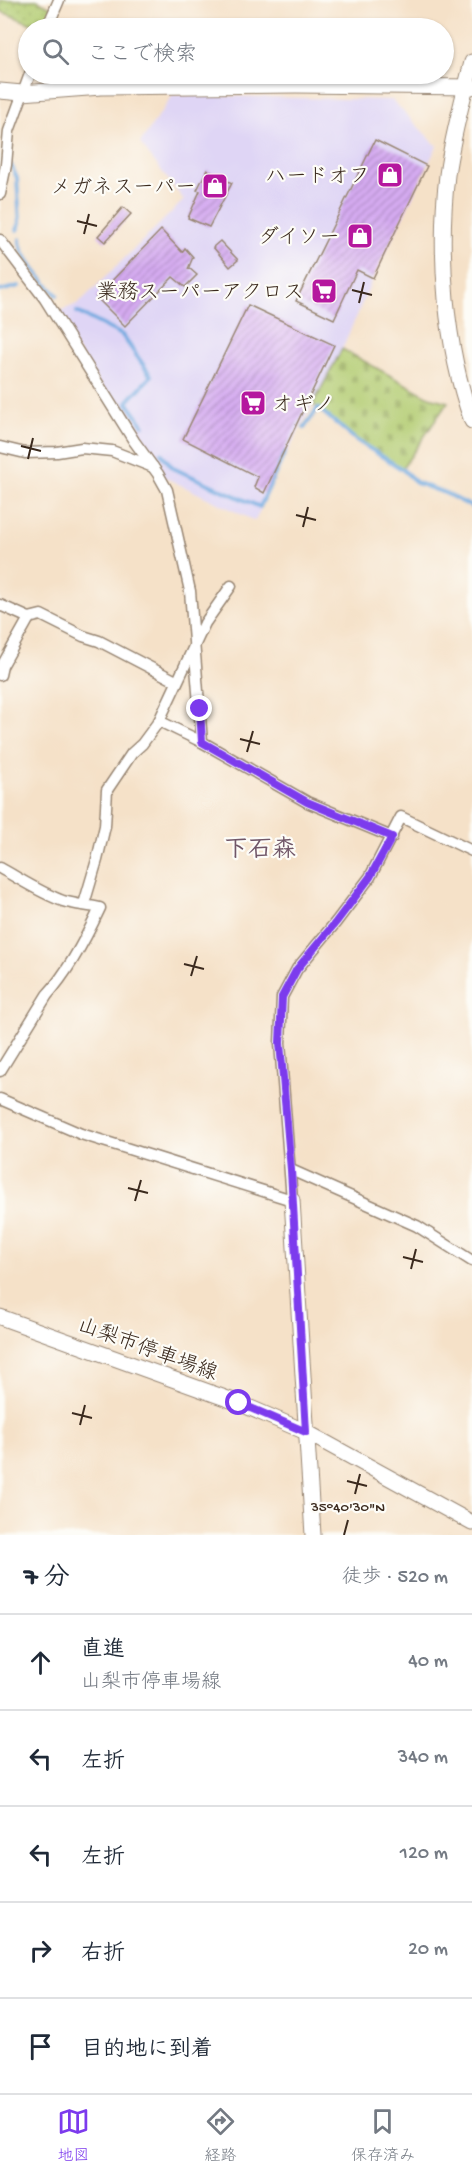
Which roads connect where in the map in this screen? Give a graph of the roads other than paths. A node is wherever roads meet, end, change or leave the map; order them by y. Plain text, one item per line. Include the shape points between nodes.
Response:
1 (59, 0) edge
2 (51, 18) edge
3 (472, 62) edge
4 (26, 84) edge
5 (469, 87) edge
6 (0, 91) edge
7 (22, 93) junction
8 (0, 194) edge
9 (0, 240) edge
10 (472, 421) edge
11 (0, 447) edge
12 (153, 467) junction
13 (231, 586) dead end
14 (0, 605) edge
15 (29, 618) junction
16 (195, 648) junction
17 (0, 675) edge
18 (177, 681) junction
19 (159, 721) junction
20 (202, 742) junction
21 (392, 837) junction
22 (472, 851) edge
23 (0, 868) edge
24 (84, 904) junction
25 (0, 1071) edge
26 (0, 1100) edge
27 (291, 1170) junction
28 (292, 1200) junction
29 (472, 1261) edge
30 (0, 1317) edge
31 (306, 1432) junction
32 (472, 1522) edge
33 (313, 1535) edge

1 - 2 street
3 - 5 street
4 - 7 street
5 - 7 street via 101,87
5 - 10 street via 447,173 443,256 455,356
6 - 7 street
7 - 8 street via 9,131
9 - 12 street via 45,298
11 - 12 street via 25,453 102,450
12 - 16 street via 167,490 179,537 190,591
13 - 16 street via 205,623
14 - 15 street
15 - 17 street
15 - 18 street via 40,615
16 - 18 street
16 - 20 street
18 - 19 street
19 - 20 street
19 - 24 street via 107,790 105,826
20 - 21 street via 307,802
21 - 22 street via 401,816
21 - 27 street via 370,877 297,969 282,997 280,1043
23 - 24 street via 60,900
24 - 25 street via 100,909 90,930
26 - 28 street via 81,1134
27 - 28 street
27 - 29 street via 417,1226
28 - 31 street
30 - 31 street, 山梨市停車場線 via 219,1395
31 - 32 street, 山梨市停車場線
31 - 33 street

